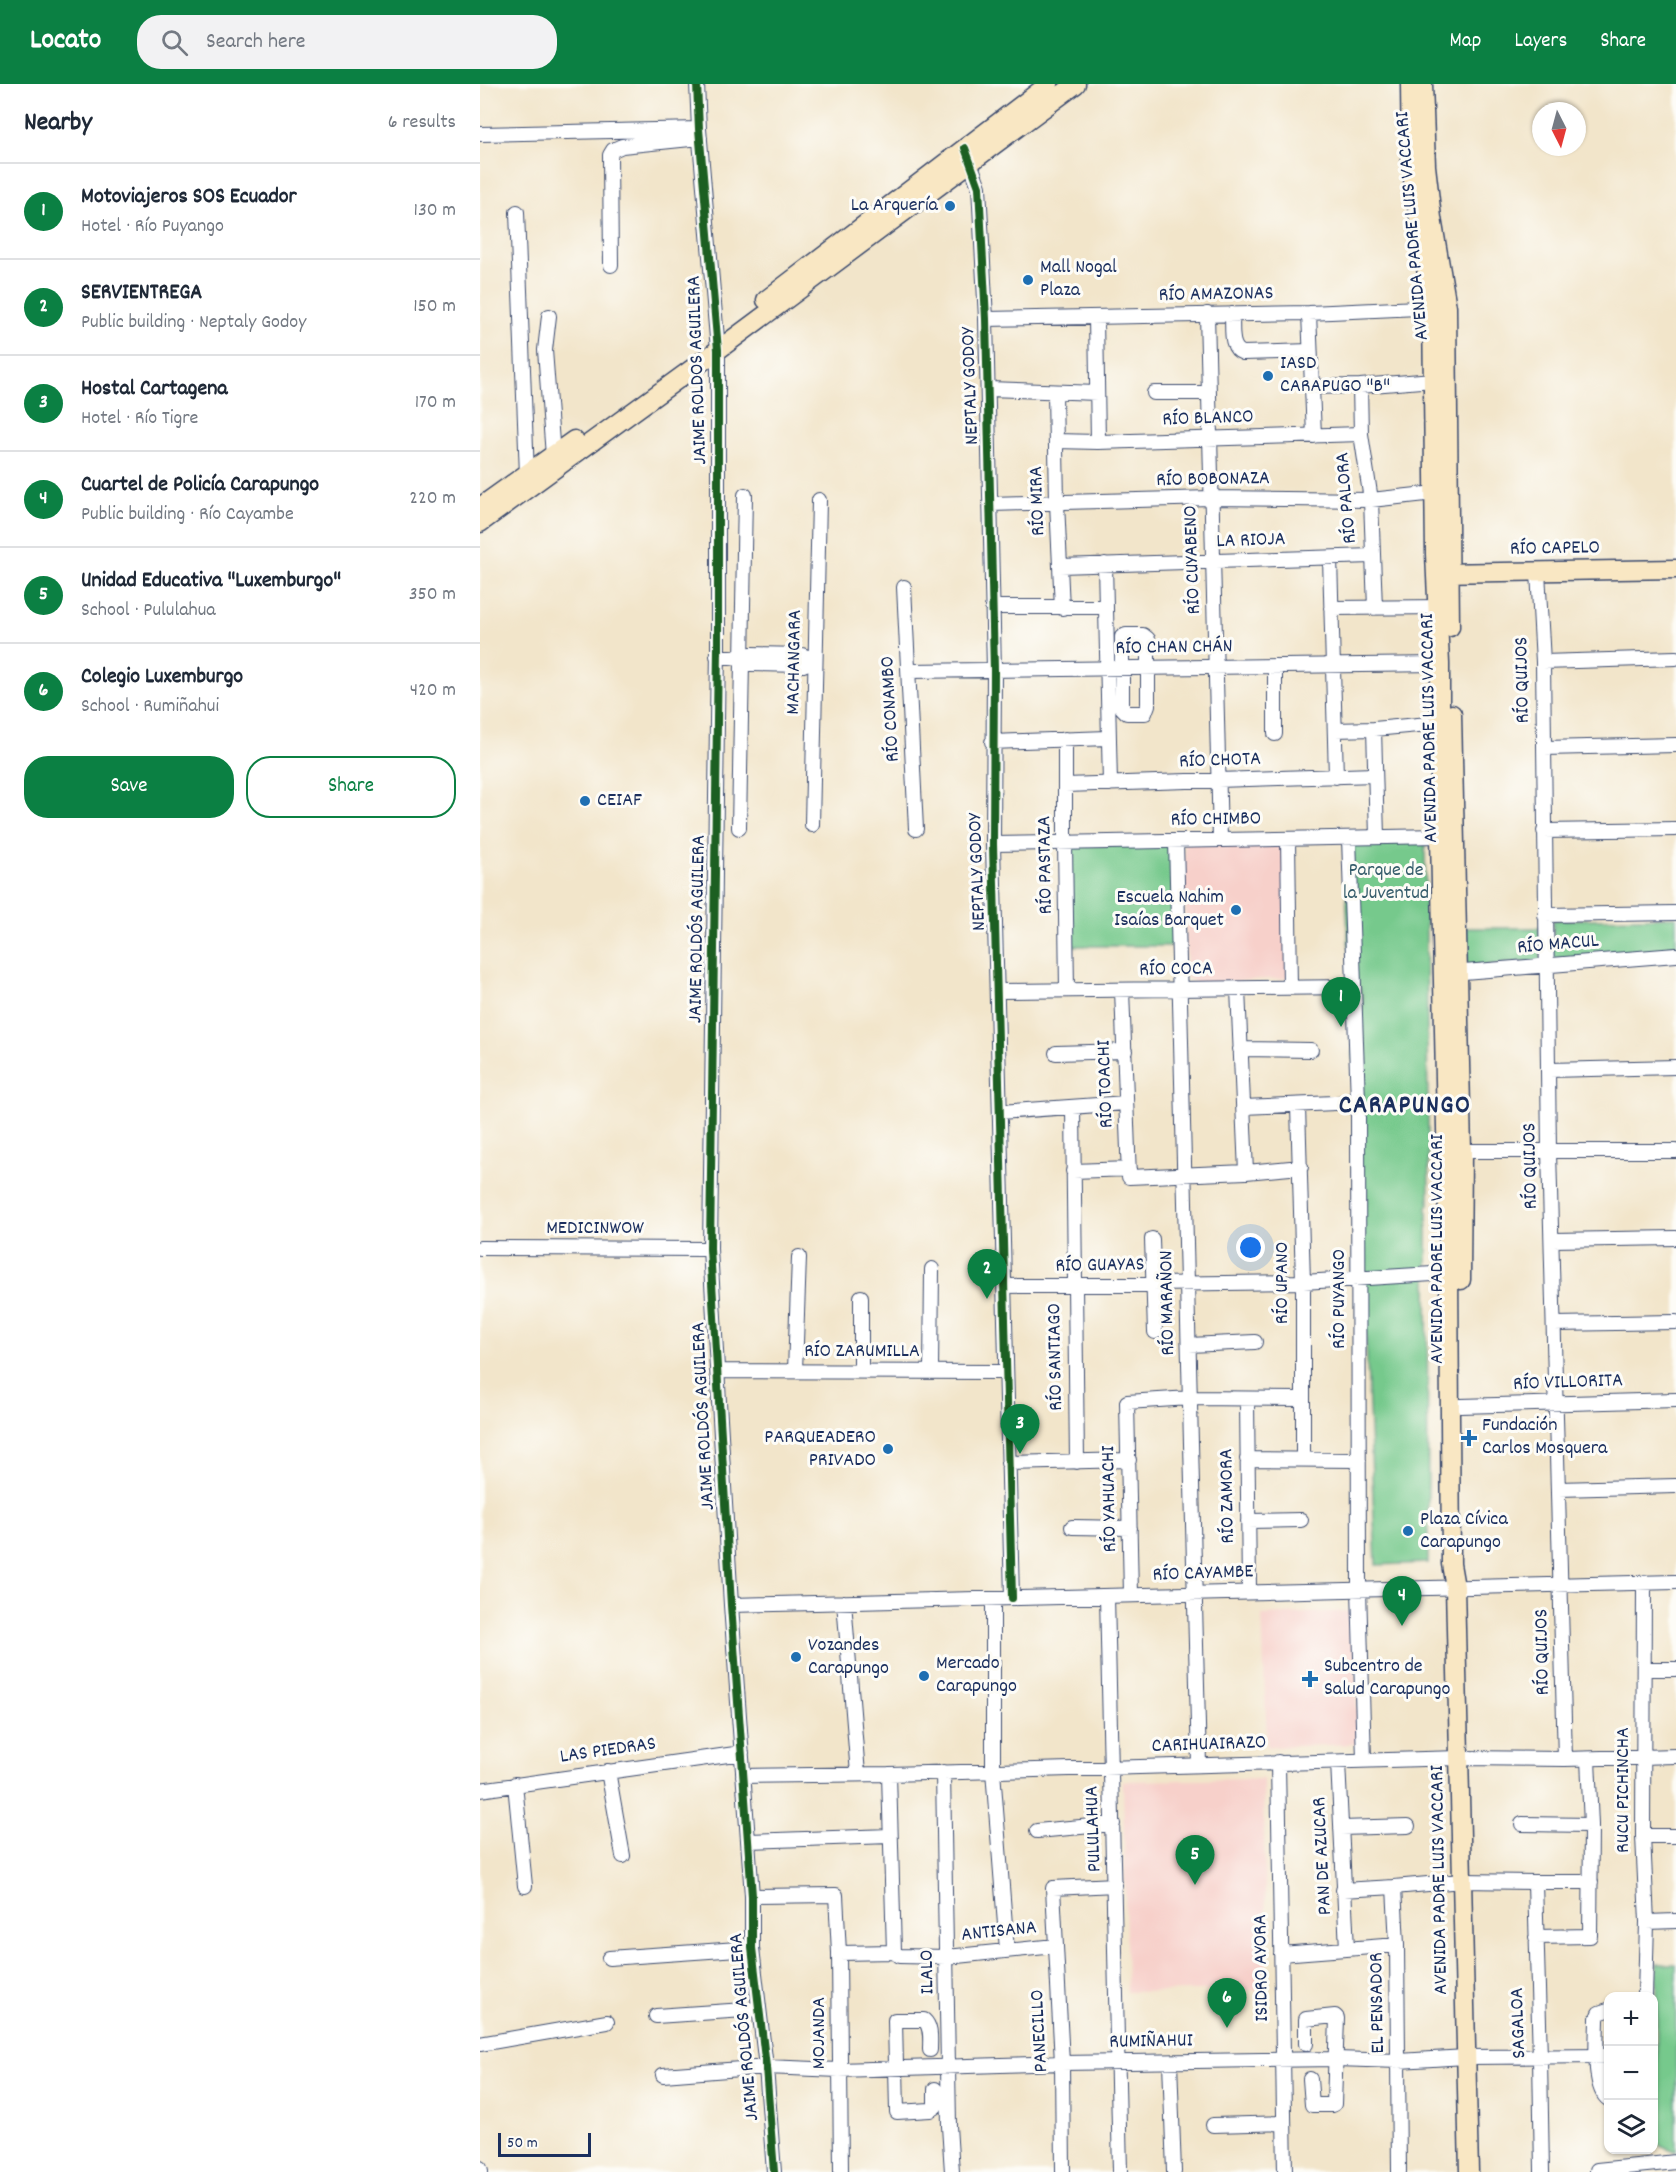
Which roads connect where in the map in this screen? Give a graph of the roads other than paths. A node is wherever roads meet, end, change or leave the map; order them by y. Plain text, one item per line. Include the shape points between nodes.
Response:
1 (697, 84) edge
2 (1049, 84) edge
3 (1076, 84) edge
4 (1410, 84) edge
5 (1423, 84) edge
6 (480, 134) edge
7 (700, 134) junction
8 (967, 155) junction
9 (518, 212) dead end
10 (611, 265) dead end
11 (1439, 307) junction
12 (1309, 313) junction
13 (1207, 314) junction
14 (1232, 314) junction
15 (549, 316) dead end
16 (1096, 317) junction
17 (986, 319) junction
18 (718, 344) junction
19 (1310, 351) junction
20 (1433, 380) junction
21 (1360, 386) junction
22 (1311, 387) junction
23 (988, 389) junction
24 (1055, 392) junction
25 (1097, 393) junction
26 (1154, 393) dead end
27 (1209, 393) junction
28 (1361, 435) junction
29 (1314, 436) junction
30 (1210, 439) junction
31 (1056, 441) junction
32 (1098, 442) junction
33 (553, 456) junction
34 (527, 475) junction
35 (1435, 493) junction
36 (745, 495) dead end
37 (1211, 498) junction
38 (819, 500) dead end
39 (1371, 500) junction
40 (1057, 503) junction
41 (992, 504) junction
42 (480, 507) edge
43 (480, 523) edge
44 (1371, 556) junction
45 (1330, 558) junction
46 (1212, 561) junction
47 (1105, 564) junction
48 (1060, 566) junction
49 (1676, 569) edge
50 (1538, 572) junction
51 (1443, 573) junction
52 (904, 587) dead end
53 (1106, 607) junction
54 (1444, 607) junction
55 (992, 608) junction
56 (1062, 608) junction
57 (1331, 608) junction
58 (1375, 608) junction
59 (717, 656) junction
60 (743, 658) junction
61 (1676, 658) edge
62 (815, 660) junction
63 (1543, 662) junction
64 (1440, 664) junction
65 (1333, 665) junction
66 (1275, 666) junction
67 (1216, 667) junction
68 (1122, 668) junction
69 (1148, 668) junction
70 (1107, 669) junction
71 (994, 670) junction
72 (909, 671) junction
73 (1440, 723) junction
74 (1374, 729) junction
75 (1335, 730) junction
76 (1275, 734) dead end
77 (1108, 738) junction
78 (1065, 740) junction
79 (992, 742) junction
80 (1676, 745) edge
81 (1544, 748) junction
82 (1375, 775) junction
83 (1336, 777) junction
84 (1218, 780) junction
85 (1110, 784) junction
86 (1065, 785) junction
87 (812, 825) dead end
88 (739, 828) dead end
89 (916, 829) dead end
90 (1676, 829) edge
91 (1544, 831) junction
92 (1440, 836) junction
93 (1377, 837) junction
94 (1349, 838) junction
95 (1288, 839) junction
96 (1220, 840) junction
97 (1176, 841) junction
98 (1065, 842) junction
99 (993, 844) junction
100 (1676, 914) edge
101 (1545, 915) junction
102 (1676, 954) edge
103 (1547, 966) junction
104 (1450, 973) junction
105 (1354, 987) junction
106 (1290, 988) junction
107 (1181, 989) junction
108 (1238, 989) junction
109 (1067, 990) junction
110 (1122, 990) junction
111 (998, 991) junction
112 (1240, 1049) junction
113 (1311, 1050) dead end
114 (1125, 1051) junction
115 (1056, 1053) dead end
116 (1676, 1067) edge
117 (1549, 1070) junction
118 (1358, 1102) junction
119 (1126, 1103) junction
120 (1298, 1106) junction
121 (1073, 1107) junction
122 (1243, 1107) junction
123 (1000, 1112) junction
124 (1454, 1151) junction
125 (1549, 1151) junction
126 (1676, 1151) edge
127 (1300, 1167) junction
128 (1073, 1171) junction
129 (1246, 1172) junction
130 (1129, 1173) junction
131 (1183, 1174) junction
132 (1152, 1239) dead end
133 (1676, 1239) edge
134 (1552, 1240) junction
135 (480, 1248) edge
136 (711, 1249) junction
137 (799, 1257) dead end
138 (932, 1269) dead end
139 (1449, 1273) junction
140 (1360, 1278) junction
141 (1303, 1282) junction
142 (1187, 1284) junction
143 (1154, 1285) junction
144 (1004, 1286) junction
145 (1075, 1286) junction
146 (861, 1297) dead end
147 (1676, 1322) edge
148 (1554, 1324) junction
149 (1155, 1332) dead end
150 (1255, 1342) dead end
151 (1189, 1345) junction
152 (718, 1371) junction
153 (795, 1371) junction
154 (861, 1371) junction
155 (931, 1372) junction
156 (1006, 1372) junction
157 (1190, 1398) junction
158 (1246, 1399) junction
159 (1302, 1399) junction
160 (1676, 1400) edge
161 (1556, 1402) junction
162 (1460, 1406) junction
163 (1247, 1459) junction
164 (1303, 1459) junction
165 (1129, 1460) junction
166 (1359, 1460) junction
167 (1077, 1462) junction
168 (1008, 1463) junction
169 (1676, 1486) edge
170 (1558, 1489) junction
171 (1301, 1520) dead end
172 (1248, 1521) junction
173 (1072, 1527) dead end
174 (1130, 1528) junction
175 (1676, 1582) edge
176 (1644, 1583) junction
177 (1561, 1584) junction
178 (1455, 1587) junction
179 (1359, 1589) junction
180 (1249, 1592) junction
181 (1195, 1594) junction
182 (1131, 1595) junction
183 (1107, 1596) junction
184 (1012, 1598) junction
185 (993, 1599) junction
186 (844, 1602) junction
187 (731, 1605) junction
188 (1644, 1669) junction
189 (1676, 1669) edge
190 (742, 1753) junction
191 (1643, 1755) junction
192 (1676, 1756) edge
193 (1460, 1758) junction
194 (1565, 1759) junction
195 (1588, 1759) junction
196 (1364, 1760) junction
197 (1278, 1762) junction
198 (1338, 1762) junction
199 (1199, 1765) junction
200 (1111, 1767) junction
201 (608, 1771) junction
202 (993, 1771) junction
203 (943, 1772) junction
204 (858, 1774) junction
205 (889, 1774) junction
206 (743, 1776) junction
207 (515, 1784) junction
208 (480, 1790) edge
209 (1113, 1824) junction
210 (1522, 1824) dead end
211 (1591, 1825) junction
212 (1408, 1826) dead end
213 (1341, 1828) junction
214 (1037, 1831) dead end
215 (890, 1836) junction
216 (1643, 1836) junction
217 (1676, 1836) edge
218 (748, 1841) junction
219 (623, 1856) dead end
220 (1455, 1882) junction
221 (1530, 1882) junction
222 (1591, 1882) junction
223 (1115, 1885) junction
224 (525, 1886) dead end
225 (1394, 1887) junction
226 (1343, 1890) junction
227 (752, 1896) junction
228 (1676, 1921) edge
229 (1647, 1922) junction
230 (1536, 1937) junction
231 (1397, 1945) junction
232 (1055, 1946) junction
233 (752, 1948) junction
234 (1347, 1949) junction
235 (1007, 1950) junction
236 (894, 1952) junction
237 (839, 1953) junction
238 (1281, 1954) junction
239 (947, 1957) junction
240 (609, 1958) dead end
241 (1645, 1992) edge
242 (759, 2008) junction
243 (1603, 2014) edge
244 (656, 2016) dead end
245 (608, 2022) dead end
246 (480, 2044) edge
247 (1306, 2044) dead end
248 (930, 2050) dead end
249 (1602, 2056) edge
250 (1466, 2057) junction
251 (1540, 2058) junction
252 (1336, 2059) junction
253 (1283, 2060) junction
254 (1399, 2061) junction
255 (1119, 2062) junction
256 (1170, 2062) junction
257 (1062, 2063) junction
258 (766, 2067) junction
259 (948, 2068) junction
260 (897, 2069) junction
261 (839, 2070) junction
262 (663, 2075) dead end
263 (1310, 2079) dead end
264 (935, 2089) dead end
265 (1604, 2093) edge
266 (1284, 2123) junction
267 (1213, 2125) dead end
268 (1648, 2162) edge
269 (1676, 2162) edge
270 (1597, 2171) edge
271 (774, 2172) edge
272 (840, 2172) edge
273 (952, 2172) edge
274 (1063, 2172) edge
275 (1120, 2172) edge
276 (1174, 2172) edge
277 (1285, 2172) edge
278 (1399, 2172) edge
279 (1469, 2172) edge
280 (1542, 2172) edge

1 - 7 street, JAIME ROLDOS AGUILERA
2 - 8 main road
3 - 8 main road
4 - 11 main road, AVENIDA PADRE LUIS VACCARI via 1412,166
5 - 11 main road, AVENIDA PADRE LUIS VACCARI
6 - 7 street
7 - 10 street via 613,150
7 - 18 street, JAIME ROLDOS AGUILERA
8 - 17 street, NEPTALY GODOY via 979,187
8 - 18 main road
9 - 34 street
11 - 12 street, RÍO AMAZONAS
11 - 20 main road, AVENIDA PADRE LUIS VACCARI
11 - 51 main road, AVENIDA PADRE LUIS VACCARI
12 - 14 street, RÍO AMAZONAS
12 - 19 street
13 - 14 street, RÍO AMAZONAS
13 - 16 street, RÍO AMAZONAS
13 - 27 street, RÍO CUYABENO
14 - 19 street via 1237,351
15 - 33 street via 545,350
16 - 17 street, RÍO AMAZONAS
16 - 25 street
17 - 23 street, NEPTALY GODOY
18 - 33 main road
18 - 43 main road
18 - 59 street, JAIME ROLDOS AGUILERA
19 - 22 street
20 - 21 street
20 - 35 main road, AVENIDA PADRE LUIS VACCARI
21 - 22 street
21 - 28 street, RÍO PALORA
22 - 29 street
23 - 24 street
23 - 41 street, NEPTALY GODOY
24 - 25 street
24 - 31 street, RÍO MIRA
25 - 32 street
26 - 27 street
27 - 30 street, RÍO CUYABENO
28 - 29 street, RÍO BLANCO
28 - 39 street, RÍO PALORA
29 - 30 street, RÍO BLANCO
30 - 32 street, RÍO BLANCO
30 - 37 street, RÍO CUYABENO
31 - 32 street, RÍO BLANCO
31 - 40 street, RÍO MIRA
33 - 34 main road
34 - 42 main road
35 - 39 street, RÍO BOBONAZA
35 - 51 main road, AVENIDA PADRE LUIS VACCARI
36 - 60 street
37 - 39 street, RÍO BOBONAZA
37 - 40 street, RÍO BOBONAZA
37 - 46 street, RÍO CUYABENO
38 - 62 street, MACHANGARA
39 - 44 street, RÍO PALORA
40 - 41 street, RÍO BOBONAZA
40 - 48 street, RÍO MIRA
41 - 55 street, NEPTALY GODOY
44 - 45 street, LA RIOJA
44 - 58 street, RÍO PALORA
45 - 46 street, LA RIOJA
45 - 57 street
46 - 47 street, LA RIOJA
46 - 67 street, RÍO CUYABENO
47 - 48 street, LA RIOJA
47 - 53 street
48 - 56 street, RÍO MIRA
49 - 50 main road, RÍO CAPELO
50 - 51 main road, RÍO CAPELO
50 - 63 street, RÍO QUIJOS
51 - 54 main road, AVENIDA PADRE LUIS VACCARI
52 - 72 street, RÍO CONAMBO
53 - 56 street
53 - 70 street
54 - 58 street
54 - 64 main road, AVENIDA PADRE LUIS VACCARI
54 - 104 main road, AVENIDA PADRE LUIS VACCARI
55 - 56 street
55 - 71 street, NEPTALY GODOY
57 - 58 street
57 - 65 street
59 - 60 street
59 - 136 street, JAIME ROLDÓS AGUILERA
60 - 62 street via 751,654 802,655
60 - 88 street
61 - 63 street
62 - 87 street, MACHANGARA
63 - 81 street, RÍO QUIJOS
64 - 65 street, RÍO CHAN CHÁN
64 - 73 main road, AVENIDA PADRE LUIS VACCARI
65 - 66 street, RÍO CHAN CHÁN
65 - 75 street
66 - 67 street, RÍO CHAN CHÁN
66 - 76 street
67 - 69 street, RÍO CHAN CHÁN
67 - 84 street, RÍO CUYABENO
68 - 69 street, RÍO CHAN CHÁN
68 - 69 street via 1122,637 1126,635 1143,635 1148,639
68 - 69 street via 1122,708 1126,713 1145,713
68 - 70 street, RÍO CHAN CHÁN
70 - 71 street, RÍO CHAN CHÁN
70 - 77 street
71 - 72 street, RÍO CHAN CHÁN
71 - 79 street, NEPTALY GODOY
72 - 89 street, RÍO CONAMBO
73 - 74 street
73 - 92 main road, AVENIDA PADRE LUIS VACCARI
74 - 75 street
74 - 82 street
75 - 83 street
77 - 78 street
77 - 85 street
78 - 79 street
78 - 86 street, RÍO PASTAZA
79 - 99 street, NEPTALY GODOY
80 - 81 street
81 - 91 street, RÍO QUIJOS
82 - 83 street, RÍO CHOTA
82 - 93 street
83 - 84 street, RÍO CHOTA
84 - 85 street, RÍO CHOTA
84 - 96 street, RÍO CUYABENO
85 - 86 street, RÍO CHOTA
86 - 98 street, RÍO PASTAZA
90 - 91 street
91 - 101 street, RÍO QUIJOS
92 - 93 street, RÍO CHIMBO
92 - 104 main road, AVENIDA PADRE LUIS VACCARI
93 - 94 street, RÍO CHIMBO
94 - 95 street, RÍO CHIMBO
94 - 105 street, RÍO PUYANGO
95 - 96 street, RÍO CHIMBO
95 - 106 street
96 - 97 street, RÍO CHIMBO
97 - 98 street, RÍO CHIMBO
97 - 107 street, RÍO MARAÑON
98 - 99 street, RÍO CHIMBO
98 - 109 street, RÍO PASTAZA
99 - 111 street, NEPTALY GODOY
100 - 101 street
101 - 103 street, RÍO QUIJOS
102 - 103 street, RÍO MACUL
103 - 104 street, RÍO MACUL
103 - 117 street, RÍO QUIJOS
104 - 124 main road, AVENIDA PADRE LUIS VACCARI
105 - 106 street, RÍO COCA
105 - 118 street, RÍO PUYANGO
106 - 108 street, RÍO COCA
107 - 108 street, RÍO COCA
107 - 110 street, RÍO COCA
107 - 131 street, RÍO MARAÑON
108 - 112 street
109 - 110 street, RÍO COCA
109 - 111 street, RÍO COCA
110 - 114 street, RÍO TOACHI
111 - 123 street, NEPTALY GODOY
112 - 113 street
112 - 122 street
114 - 115 street
114 - 119 street, RÍO TOACHI
116 - 117 street
117 - 125 street, RÍO QUIJOS
118 - 120 street
118 - 140 street, RÍO PUYANGO
119 - 121 street
119 - 130 street, RÍO TOACHI
120 - 122 street
120 - 127 street, RÍO UPANO
121 - 123 street
121 - 128 street, RÍO SANTIAGO
122 - 129 street
123 - 144 street, NEPTALY GODOY
124 - 125 street
124 - 139 main road, AVENIDA PADRE LUIS VACCARI
124 - 162 main road, AVENIDA PADRE LUIS VACCARI
125 - 126 street
125 - 134 street, RÍO QUIJOS
127 - 129 street
127 - 141 street, RÍO UPANO
128 - 130 street
128 - 145 street, RÍO SANTIAGO
129 - 131 street
130 - 131 street
131 - 142 street, RÍO MARAÑON
132 - 143 street
133 - 134 street
134 - 148 street, RÍO QUIJOS
135 - 136 street, MEDICINWOW
136 - 152 street, JAIME ROLDÓS AGUILERA
137 - 153 street
138 - 155 street
139 - 140 street, RÍO GUAYAS
139 - 178 main road, AVENIDA PADRE LUIS VACCARI via 1451,1564
140 - 141 street, RÍO GUAYAS
140 - 166 street, RÍO PUYANGO
141 - 142 street, RÍO GUAYAS
141 - 159 street, RÍO UPANO
142 - 143 street, RÍO GUAYAS
142 - 151 street, RÍO MARAÑON
143 - 145 street, RÍO GUAYAS
143 - 149 street
144 - 145 street, RÍO GUAYAS
144 - 156 street, NEPTALY GODOY
145 - 167 street, RÍO SANTIAGO
146 - 154 street
147 - 148 street
148 - 161 street, RÍO QUIJOS
150 - 151 street
151 - 157 street, RÍO MARAÑON
152 - 153 street, RÍO ZARUMILLA
152 - 187 street, JAIME ROLDÓS AGUILERA
153 - 154 street, RÍO ZARUMILLA
154 - 155 street, RÍO ZARUMILLA
155 - 156 street, RÍO ZARUMILLA
156 - 168 street, NEPTALY GODOY
157 - 158 street
157 - 165 street, RÍO YAHUACHI via 1127,1402
157 - 181 street, RÍO MARAÑON
158 - 159 street
158 - 163 street, RÍO ZAMORA
159 - 164 street, RÍO UPANO
160 - 161 street, RÍO VILLORITA
161 - 162 street, RÍO VILLORITA
161 - 170 street, RÍO QUIJOS
162 - 178 main road, AVENIDA PADRE LUIS VACCARI via 1463,1565
163 - 164 street
163 - 172 street, RÍO ZAMORA
164 - 166 street
165 - 167 street
165 - 174 street, RÍO YAHUACHI
166 - 179 street, RÍO PUYANGO
167 - 168 street
168 - 184 street, NEPTALY GODOY
169 - 170 street
170 - 177 street, RÍO QUIJOS
171 - 172 street
172 - 180 street, RÍO ZAMORA
173 - 174 street
174 - 182 street, RÍO YAHUACHI
175 - 176 street, RÍO CAYAMBE
176 - 177 street, RÍO CAYAMBE
176 - 188 street, RUCU PICHINCHA
177 - 178 street, RÍO CAYAMBE
177 - 194 street, RÍO QUIJOS
178 - 179 street, RÍO CAYAMBE
178 - 193 main road, AVENIDA PADRE LUIS VACCARI
179 - 180 street, RÍO CAYAMBE
179 - 196 street, RÍO PUYANGO
180 - 181 street, RÍO CAYAMBE
181 - 182 street, RÍO CAYAMBE
181 - 199 street, RÍO MARAÑON
182 - 183 street, RÍO CAYAMBE
183 - 184 street, RÍO CAYAMBE
183 - 200 street, PULULAHUA
184 - 185 street, RÍO CAYAMBE
185 - 186 street, RÍO CAYAMBE
185 - 202 street
186 - 187 street, RÍO CAYAMBE
186 - 204 street
187 - 190 street, JAIME ROLDÓS AGUILERA
188 - 189 street
188 - 191 street, RUCU PICHINCHA
190 - 201 street, LAS PIEDRAS
190 - 206 street, JAIME ROLDÓS AGUILERA
191 - 192 street, CARIHUAIRAZO
191 - 195 street, CARIHUAIRAZO
191 - 216 street, RUCU PICHINCHA
193 - 194 street, CARIHUAIRAZO
193 - 196 street, CARIHUAIRAZO
193 - 220 main road, AVENIDA PADRE LUIS VACCARI
194 - 195 street, CARIHUAIRAZO
195 - 211 street
196 - 198 street, CARIHUAIRAZO
197 - 198 street, CARIHUAIRAZO
197 - 199 street, CARIHUAIRAZO
197 - 238 street, ISIDRO AYORA
198 - 213 street, PAN DE AZUCAR
199 - 200 street, CARIHUAIRAZO
200 - 202 street, CARIHUAIRAZO
200 - 209 street, PULULAHUA
201 - 207 street, LAS PIEDRAS
201 - 219 street
202 - 203 street, CARIHUAIRAZO
202 - 235 street
203 - 205 street, CARIHUAIRAZO
203 - 239 street, ILALO
204 - 205 street, CARIHUAIRAZO
204 - 206 street, CARIHUAIRAZO
205 - 215 street
206 - 218 street, JAIME ROLDÓS AGUILERA
207 - 208 street, LAS PIEDRAS
207 - 224 street
209 - 214 street
209 - 223 street, PULULAHUA
210 - 211 street
211 - 222 street
212 - 213 street
213 - 226 street, PAN DE AZUCAR
215 - 218 street
215 - 236 street
216 - 217 street
216 - 229 street, RUCU PICHINCHA
218 - 227 street, JAIME ROLDÓS AGUILERA
220 - 221 street
220 - 225 street
220 - 250 main road, AVENIDA PADRE LUIS VACCARI
221 - 222 street
221 - 230 street, SAGALOA
222 - 230 street via 1590,1936
223 - 232 street, PANECILLO via 1053,1888
223 - 255 street, PULULAHUA
225 - 226 street
225 - 231 street, EL PENSADOR
226 - 234 street, PAN DE AZUCAR
227 - 233 street, JAIME ROLDÓS AGUILERA
227 - 237 street, MOJANDA via 836,1895
228 - 229 street
229 - 241 street, RUCU PICHINCHA
230 - 251 street, SAGALOA
231 - 234 street
231 - 254 street, EL PENSADOR
232 - 235 street, ANTISANA
232 - 257 street, PANECILLO
233 - 240 street
233 - 242 street, JAIME ROLDÓS AGUILERA
234 - 238 street
235 - 239 street, ANTISANA
236 - 237 street, ANTISANA
236 - 239 street, ANTISANA via 899,1956
237 - 261 street, MOJANDA
238 - 253 street, ISIDRO AYORA
239 - 259 street, ILALO
242 - 244 street
242 - 258 street, JAIME ROLDÓS AGUILERA
243 - 249 street
245 - 246 street
247 - 252 street via 1306,2019 1335,2016
248 - 260 street via 927,2022 895,2020
249 - 251 street, RUMIÑAHUI
249 - 265 street
250 - 251 street, RUMIÑAHUI
250 - 254 street, RUMIÑAHUI
250 - 279 main road, AVENIDA PADRE LUIS VACCARI
251 - 280 street, SAGALOA
252 - 253 street, RUMIÑAHUI
252 - 254 street, RUMIÑAHUI
252 - 263 street via 1334,2104 1312,2104
253 - 256 street, RUMIÑAHUI
253 - 266 street, ISIDRO AYORA
254 - 278 street, EL PENSADOR
255 - 256 street, RUMIÑAHUI
255 - 257 street, RUMIÑAHUI
255 - 275 street, PULULAHUA
256 - 276 street
257 - 259 street, RUMIÑAHUI
257 - 274 street, PANECILLO
258 - 261 street, RUMIÑAHUI
258 - 262 street, RUMIÑAHUI
258 - 271 street, JAIME ROLDÓS AGUILERA
259 - 260 street, RUMIÑAHUI
259 - 273 street, ILALO
260 - 261 street, RUMIÑAHUI
260 - 264 street via 897,2112 935,2107
261 - 272 street, MOJANDA
266 - 267 street
266 - 277 street, ISIDRO AYORA
268 - 269 street
268 - 270 street

